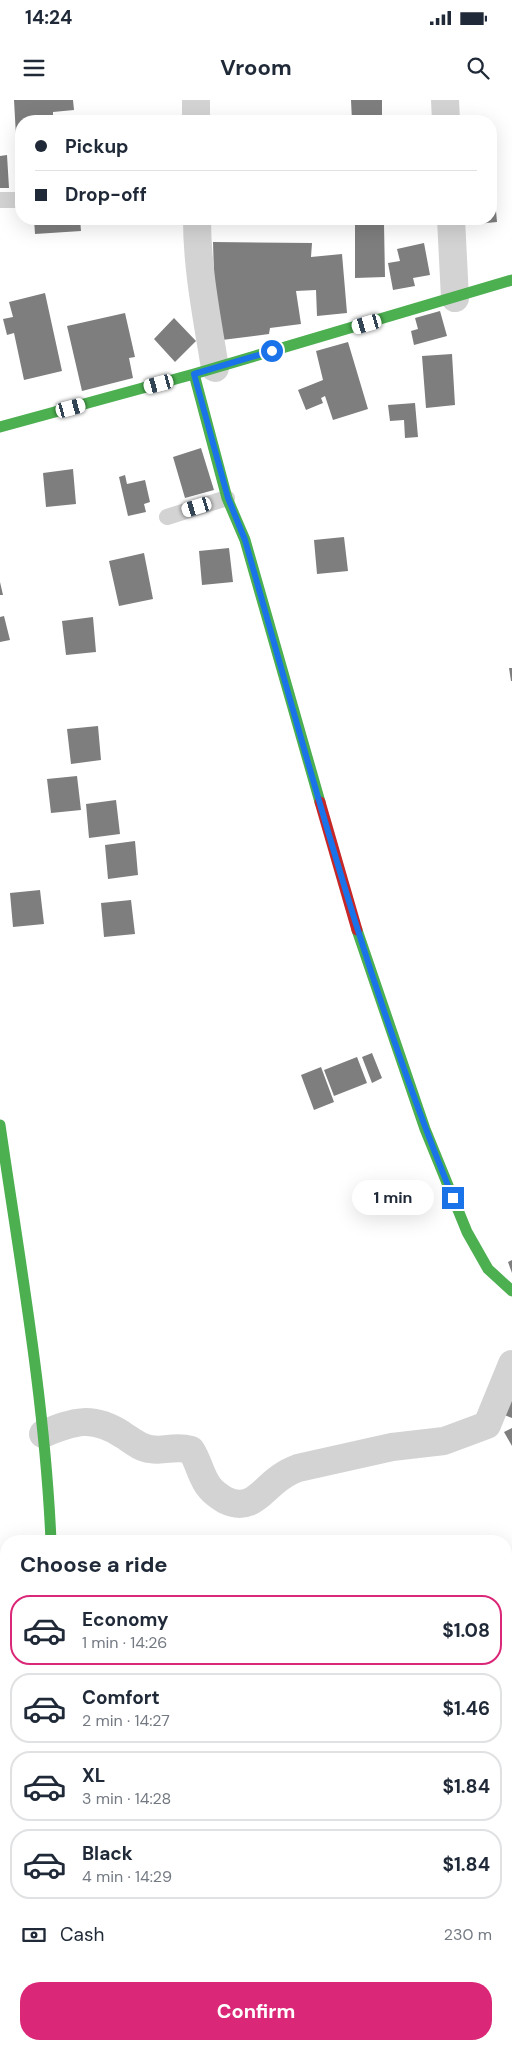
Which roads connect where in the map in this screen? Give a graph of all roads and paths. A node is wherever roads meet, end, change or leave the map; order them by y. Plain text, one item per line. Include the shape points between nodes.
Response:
1 (196, 100) edge
2 (445, 100) edge
3 (196, 115) edge
4 (446, 115) edge
5 (197, 225) edge
6 (451, 225) edge
7 (512, 280) edge
8 (455, 298) junction
9 (205, 371) junction
10 (0, 427) edge
11 (228, 498) junction
12 (167, 517) dead end
13 (0, 1125) edge
14 (512, 1291) edge
15 (512, 1364) edge
16 (43, 1434) junction
17 (51, 1535) edge

1 - 3 street
2 - 4 street
5 - 9 street
6 - 8 street
7 - 8 street
8 - 9 street
9 - 10 street
9 - 11 street
11 - 12 lane
11 - 14 street via 245,540 353,918 425,1129 467,1232 488,1269
13 - 16 street
15 - 16 street via 487,1425 444,1441 392,1447 298,1468 241,1505 218,1496 209,1488 191,1450 174,1447 150,1450 95,1422 65,1425
16 - 17 street

